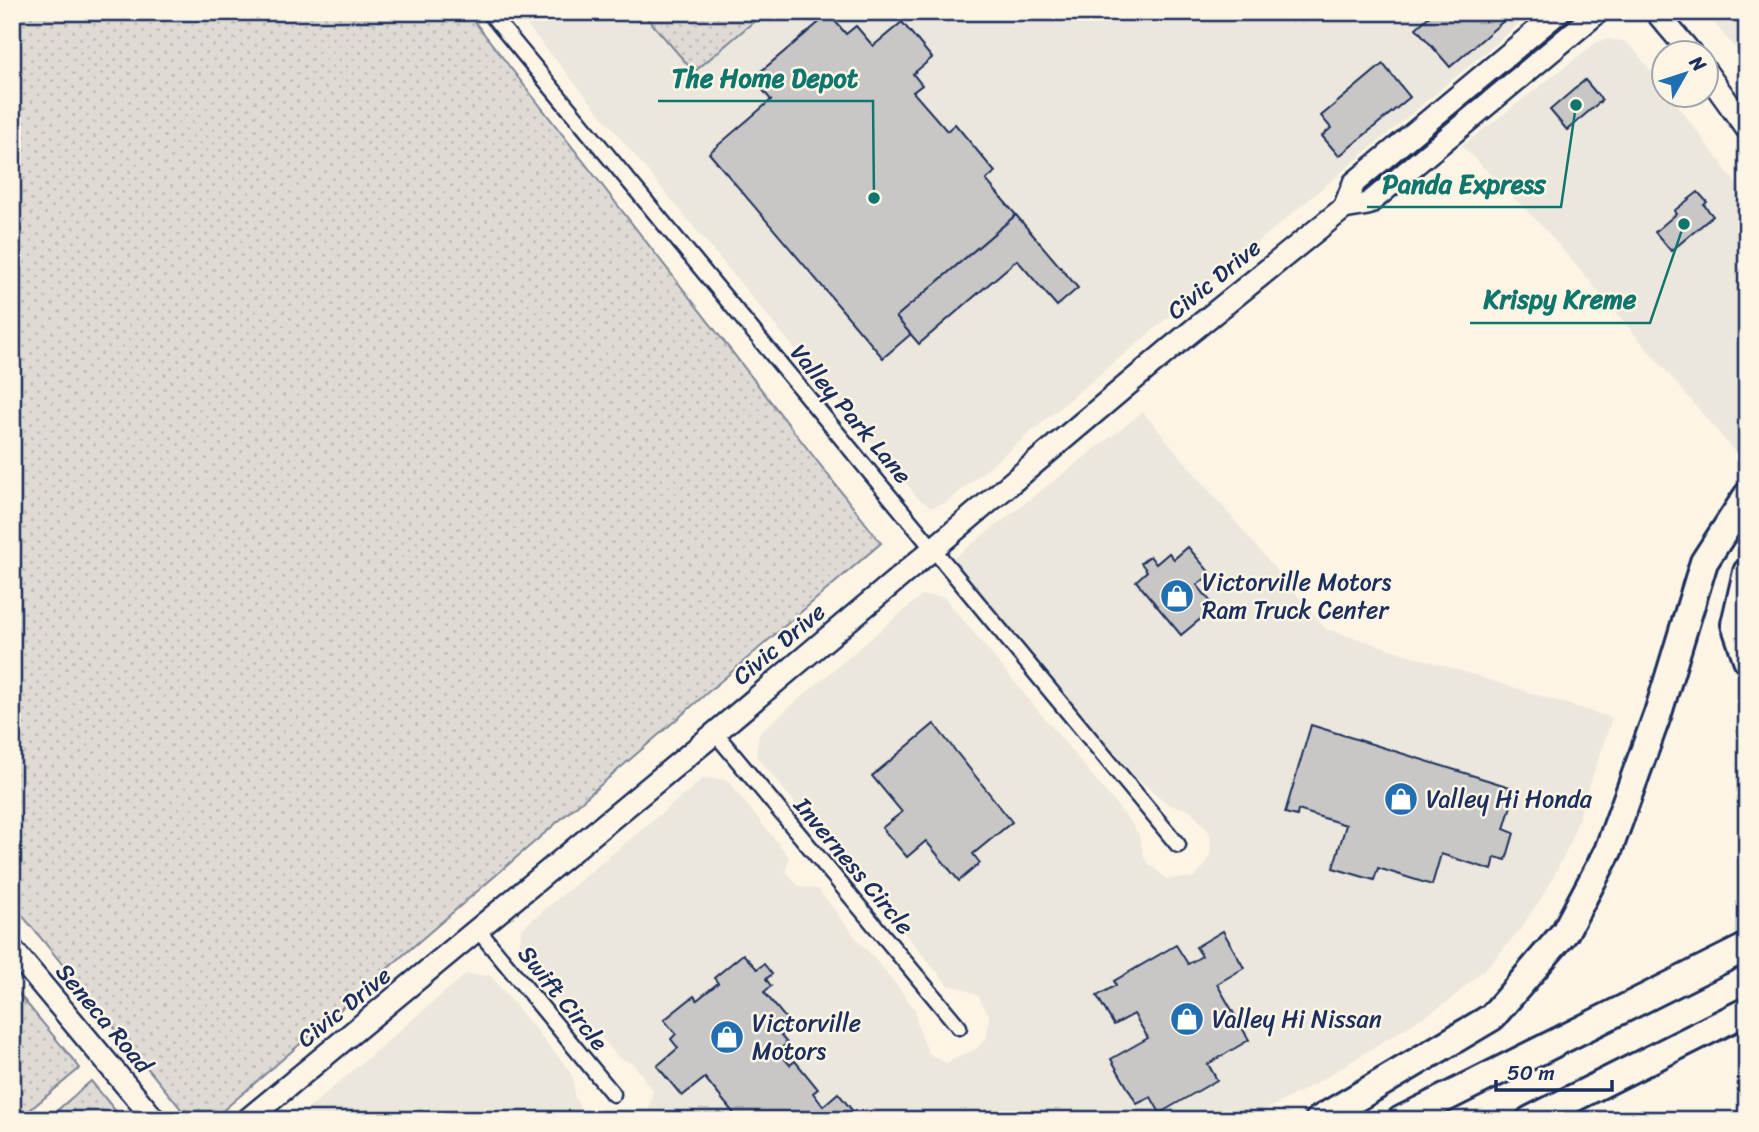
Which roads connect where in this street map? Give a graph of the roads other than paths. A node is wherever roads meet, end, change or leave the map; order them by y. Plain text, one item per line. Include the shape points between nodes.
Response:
1 (489, 12) edge
2 (1559, 12) edge
3 (1598, 12) edge
4 (1656, 12) edge
5 (1678, 38) edge
6 (1720, 92) edge
7 (1747, 130) edge
8 (1344, 208) junction
9 (1747, 496) edge
10 (932, 549) junction
11 (1747, 572) edge
12 (1747, 659) edge
13 (715, 733) junction
14 (1178, 845) dead end
15 (478, 930) junction
16 (1747, 947) edge
17 (15, 959) edge
18 (1747, 1011) edge
19 (959, 1027) dead end
20 (613, 1094) dead end
21 (155, 1120) edge
22 (247, 1120) edge
23 (1319, 1120) edge
24 (1401, 1120) edge
25 (1530, 1120) edge

1 - 10 street, Valley Park Lane
2 - 8 street, Civic Drive via 1354,183
3 - 8 street, Civic Drive via 1368,204
4 - 5 street
6 - 7 street
8 - 10 street, Civic Drive
9 - 23 highway via 1704,562 1658,713 1608,852 1564,932 1492,1017
10 - 13 street, Civic Drive
10 - 14 street, Valley Park Lane
11 - 12 highway via 1735,624
13 - 15 street, Civic Drive
13 - 19 street, Inverness Circle
15 - 20 street, Swift Circle
15 - 22 street, Civic Drive
16 - 24 highway
17 - 21 street, Seneca Road
18 - 25 highway

